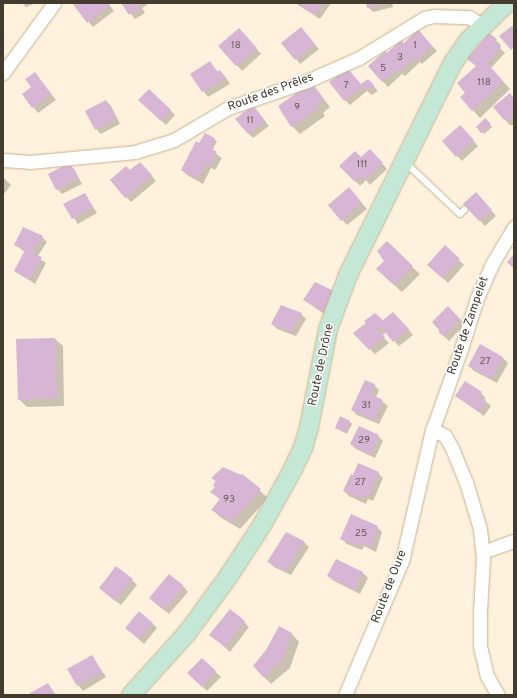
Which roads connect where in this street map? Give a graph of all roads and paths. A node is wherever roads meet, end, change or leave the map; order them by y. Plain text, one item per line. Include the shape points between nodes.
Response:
1 (54, 3) edge
2 (507, 3) edge
3 (483, 26) junction
4 (3, 73) edge
5 (3, 160) edge
6 (404, 161) junction
7 (464, 210) dead end
8 (514, 227) edge
9 (432, 429) junction
10 (514, 541) edge
11 (483, 552) junction
12 (131, 695) edge
13 (345, 695) edge
14 (498, 695) edge

1 - 4 street
2 - 3 street, Route de Drône
3 - 5 street, Route des Prêles via 469,17 424,18 359,58 307,81 228,108 174,140 135,152 30,162
3 - 6 street, Route de Drône via 468,41 453,63
6 - 7 lane via 460,214
6 - 12 street, Route de Drône via 335,308 322,355 309,427 293,469 262,525 228,577 187,633
8 - 9 street, Route de Zampelet via 488,272 477,298
9 - 11 street via 445,436 466,482 480,529
9 - 13 street, Route de Oure via 402,561
10 - 11 street
11 - 14 street via 480,646 487,676

